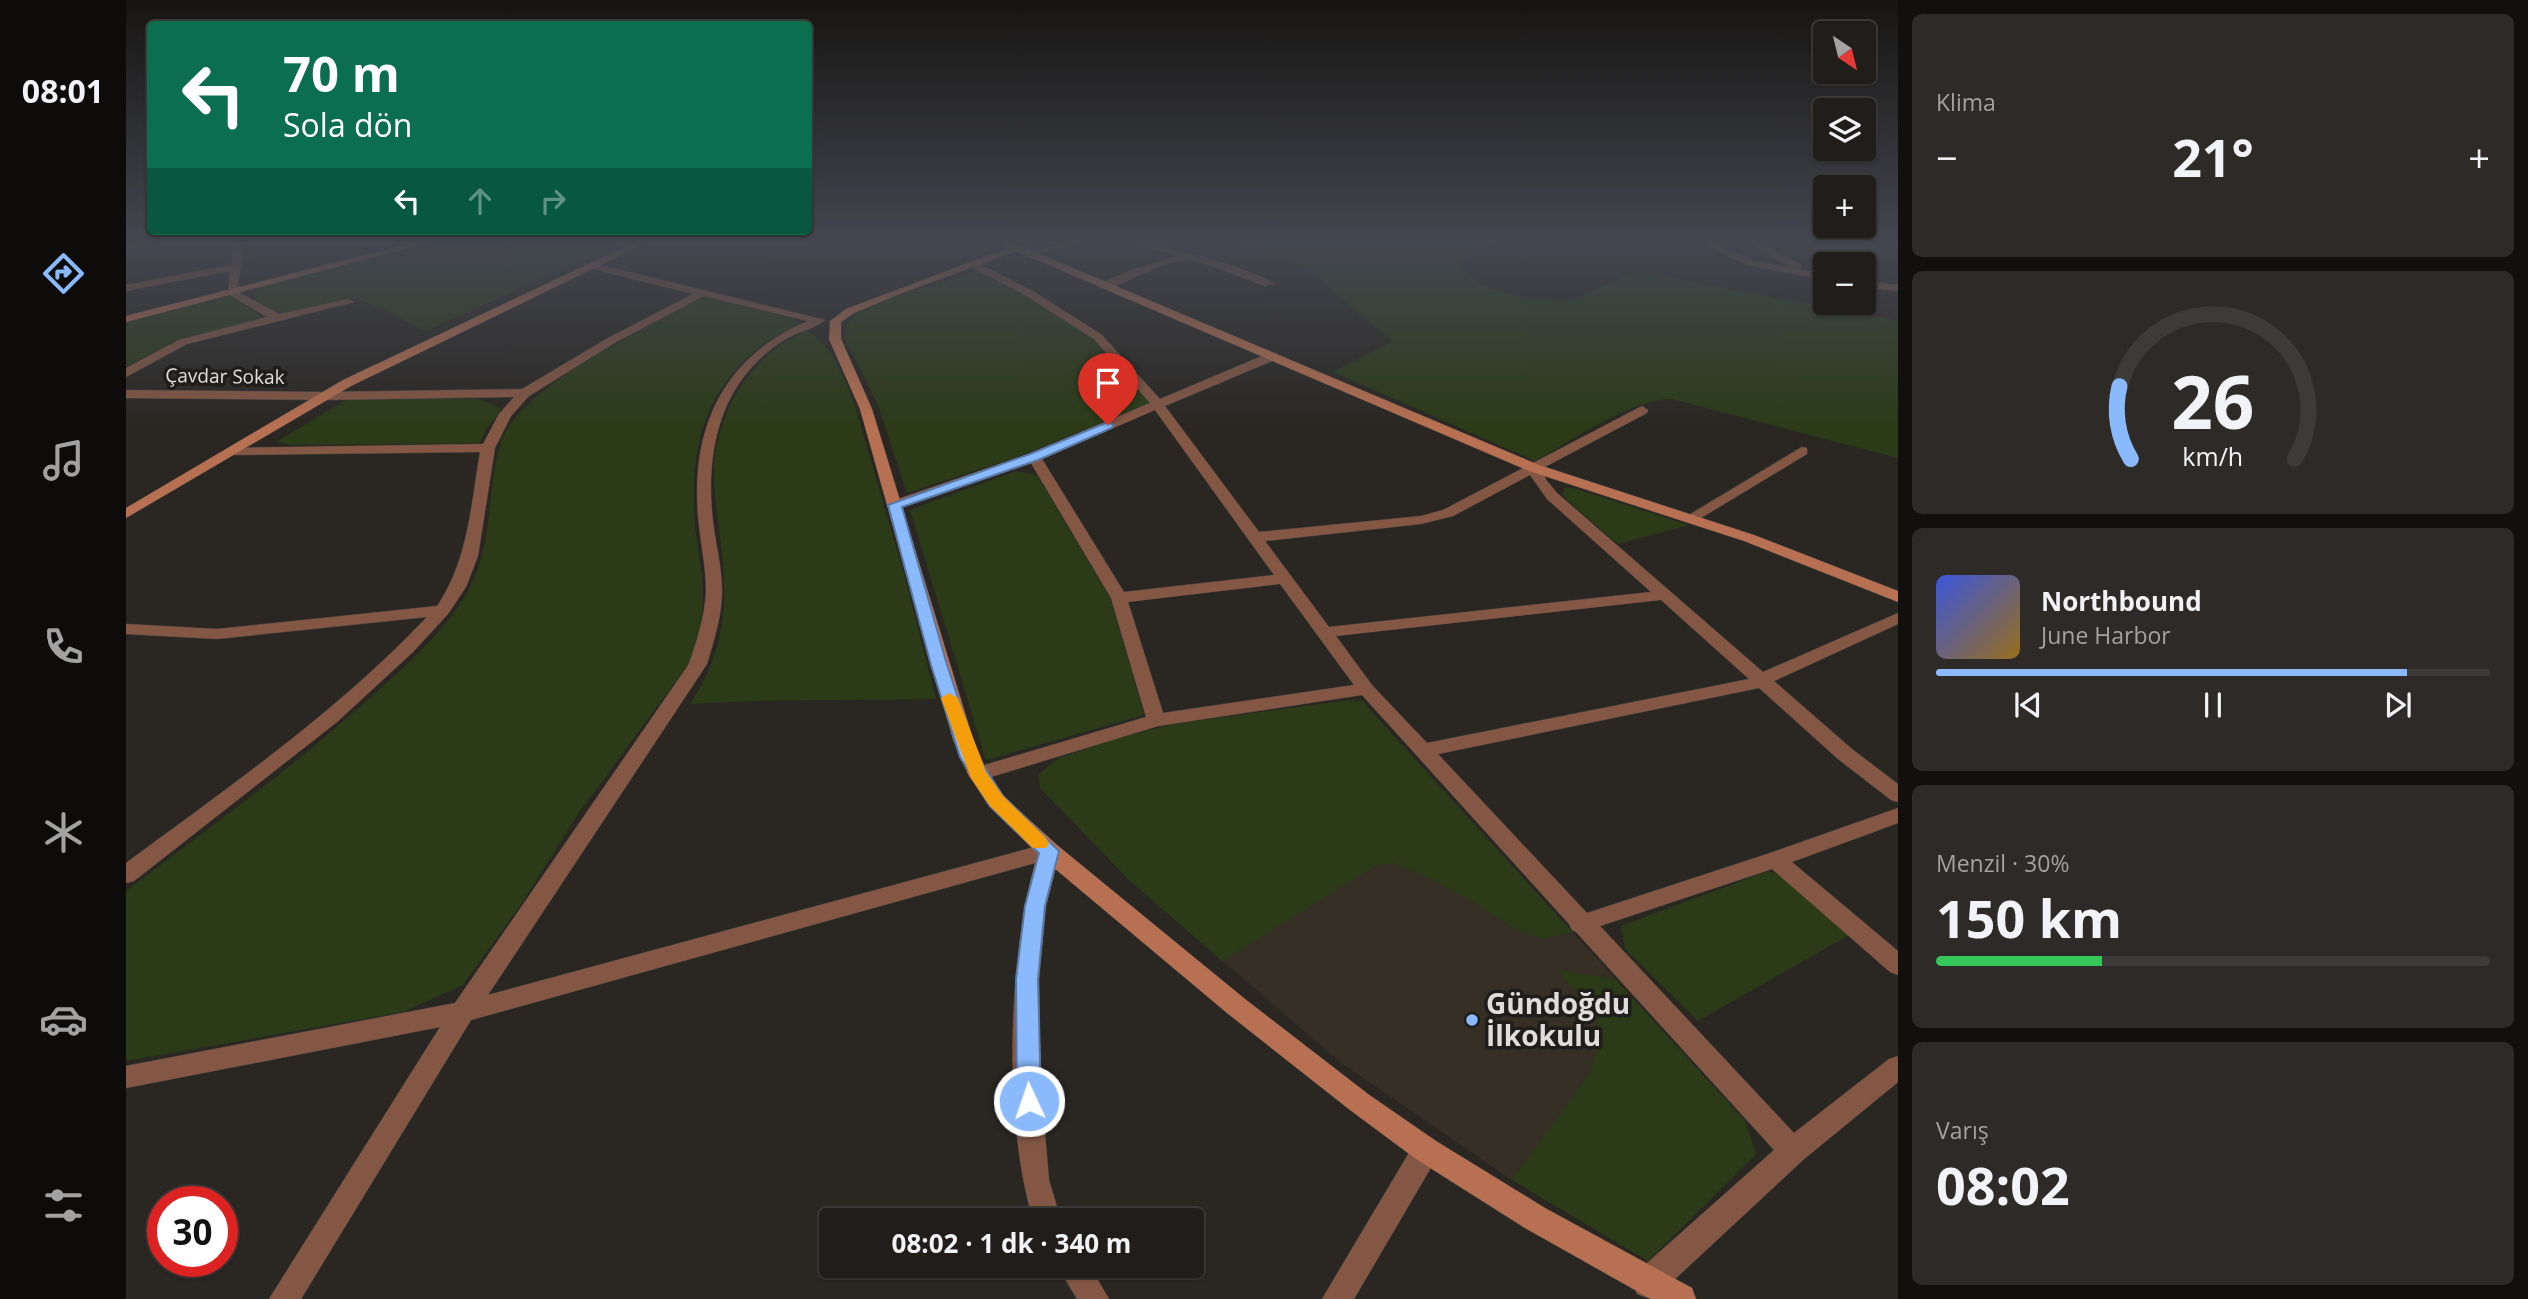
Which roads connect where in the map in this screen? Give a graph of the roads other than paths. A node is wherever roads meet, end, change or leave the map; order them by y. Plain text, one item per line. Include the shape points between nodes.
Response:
1 (185, 304) edge
2 (253, 304) edge
3 (342, 304) edge
4 (511, 304) edge
5 (682, 304) edge
6 (750, 304) edge
7 (866, 304) edge
8 (1045, 304) edge
9 (1149, 304) edge
10 (126, 318) edge
11 (278, 318) junction
12 (828, 321) junction
13 (1273, 356) junction
14 (126, 373) edge
15 (525, 393) junction
16 (126, 394) edge
17 (324, 396) junction
18 (1157, 404) junction
19 (1643, 410) dead end
20 (488, 448) junction
21 (235, 451) junction
22 (1802, 451) dead end
23 (1034, 457) junction
24 (1534, 468) junction
25 (894, 505) junction
26 (126, 514) edge
27 (1691, 518) junction
28 (1256, 537) junction
29 (1286, 578) junction
30 (1665, 595) junction
31 (1898, 597) edge
32 (1119, 598) junction
33 (442, 610) junction
34 (1898, 618) edge
35 (126, 629) edge
36 (1327, 632) junction
37 (1763, 681) junction
38 (1366, 689) junction
39 (1156, 720) junction
40 (1421, 751) junction
41 (978, 774) junction
42 (1898, 795) edge
43 (1898, 815) edge
44 (1049, 851) junction
45 (1775, 860) junction
46 (126, 875) edge
47 (1580, 924) junction
48 (1898, 965) edge
49 (463, 1012) junction
50 (1898, 1067) edge
51 (126, 1077) edge
52 (1426, 1150) junction
53 (1793, 1151) junction
54 (1043, 1208) edge
55 (1080, 1278) edge
56 (1648, 1283) junction
57 (284, 1299) edge
58 (1094, 1299) edge
59 (1337, 1299) edge
60 (1681, 1299) edge

1 - 10 street
2 - 11 street
3 - 11 street
4 - 17 street
5 - 15 street
6 - 12 street
7 - 12 street
8 - 18 street via 1098,337
9 - 13 street
11 - 14 street via 183,342
12 - 25 street via 866,409
12 - 49 street via 779,337 756,355 730,386 710,431 704,459 714,595 710,629 698,664
13 - 18 street
13 - 24 street
15 - 17 street, Çavdar Sokak
15 - 20 street via 505,414
16 - 17 street, Çavdar Sokak
17 - 21 street
18 - 23 street
18 - 28 street
19 - 24 street
20 - 21 street
20 - 33 street via 470,556 458,587
21 - 26 street
22 - 27 street
23 - 25 street
23 - 32 street
24 - 27 street
24 - 28 street via 1462,508 1436,517
24 - 30 street via 1552,496
25 - 41 street via 939,665
27 - 31 street
28 - 29 street
29 - 32 street
29 - 36 street
30 - 36 street
30 - 37 street
32 - 39 street
33 - 35 street via 217,634
33 - 46 street via 405,652 332,718
34 - 37 street
36 - 38 street
37 - 40 street
37 - 42 street
38 - 39 street
38 - 40 street
39 - 41 street
40 - 47 street
41 - 44 street via 996,801
43 - 45 street
44 - 49 street
44 - 52 street via 1236,1006
44 - 54 street via 1035,906 1027,993 1027,1075 1035,1180
45 - 47 street
45 - 48 street
47 - 53 street
49 - 51 street
49 - 57 street
50 - 53 street
52 - 56 street
52 - 59 street
53 - 56 street
55 - 58 street
56 - 60 street

